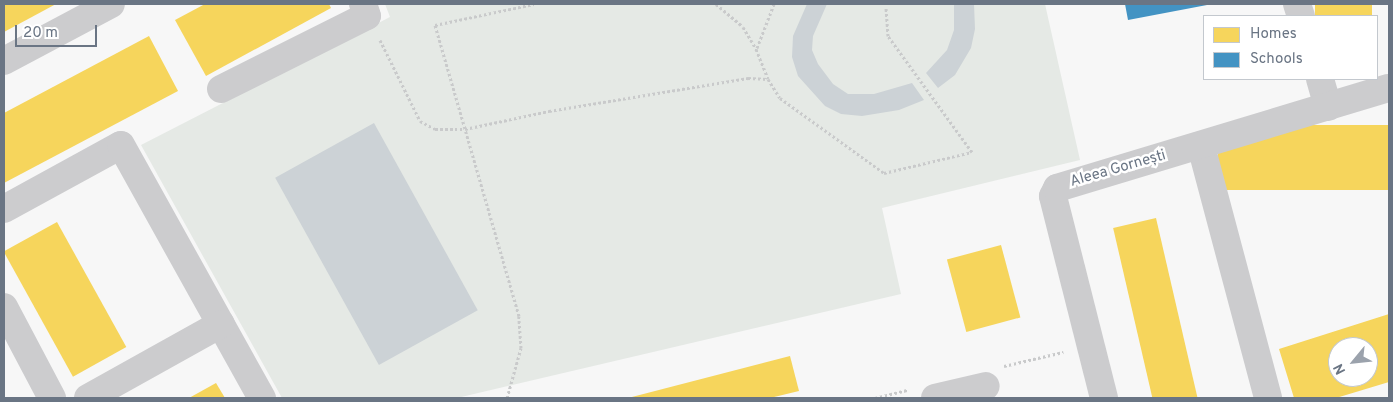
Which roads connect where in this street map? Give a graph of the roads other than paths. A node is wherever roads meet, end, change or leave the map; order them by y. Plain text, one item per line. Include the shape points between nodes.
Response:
1 (111, 4) edge
2 (365, 10) edge
3 (4, 61) edge
4 (1320, 80) edge
5 (1389, 88) edge
6 (221, 89) dead end
7 (1328, 107) junction
8 (1201, 146) junction
9 (4, 208) edge
10 (4, 307) edge
11 (221, 324) junction
12 (986, 386) dead end
13 (52, 398) edge
14 (88, 398) edge
15 (262, 398) edge
16 (935, 398) edge
17 (1104, 398) edge
18 (1268, 398) edge

1 - 3 street
2 - 6 street
4 - 7 street
5 - 7 street, Aleea Gornești
7 - 8 street, Aleea Gornești
8 - 17 street, Aleea Gornești via 1065,183 1053,196
8 - 18 street
9 - 11 street via 121,145
10 - 13 street
11 - 14 street
11 - 15 street
12 - 16 street

